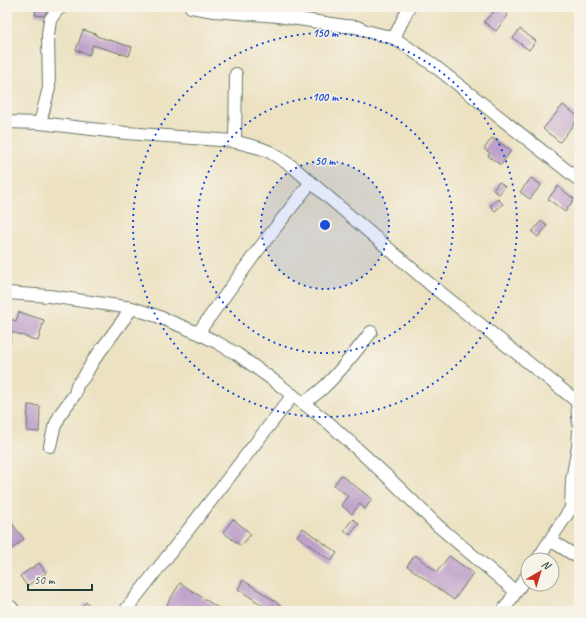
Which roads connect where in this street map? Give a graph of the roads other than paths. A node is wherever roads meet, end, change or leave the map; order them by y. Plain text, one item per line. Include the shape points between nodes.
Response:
1 (62, 7) edge
2 (191, 7) edge
3 (409, 7) edge
4 (394, 38) junction
5 (236, 74) dead end
6 (7, 122) edge
7 (40, 123) junction
8 (235, 142) junction
9 (579, 180) edge
10 (311, 182) junction
11 (7, 293) edge
12 (132, 308) junction
13 (371, 332) dead end
14 (198, 333) junction
15 (294, 395) junction
16 (578, 402) edge
17 (304, 403) junction
18 (579, 428) edge
19 (579, 432) edge
20 (50, 446) dead end
21 (579, 496) edge
22 (571, 508) junction
23 (550, 540) junction
24 (542, 552) edge
25 (579, 558) edge
26 (520, 586) edge
27 (516, 592) junction
28 (124, 611) edge
29 (503, 611) edge

1 - 7 street via 50,20 49,88
2 - 4 street via 357,28
3 - 4 street
4 - 9 street via 432,64
5 - 8 street
6 - 7 street
7 - 8 street
8 - 10 street via 270,152
10 - 14 street
10 - 16 street via 431,285
11 - 12 street via 49,296
12 - 14 street
12 - 20 street via 93,361 72,399 61,413
13 - 17 street via 328,383
14 - 15 street via 237,354
15 - 17 street
15 - 28 street
16 - 18 street
17 - 27 street via 386,475 436,525
19 - 22 street
21 - 22 street
22 - 23 street
23 - 24 street
23 - 25 street
26 - 27 street
27 - 29 street

